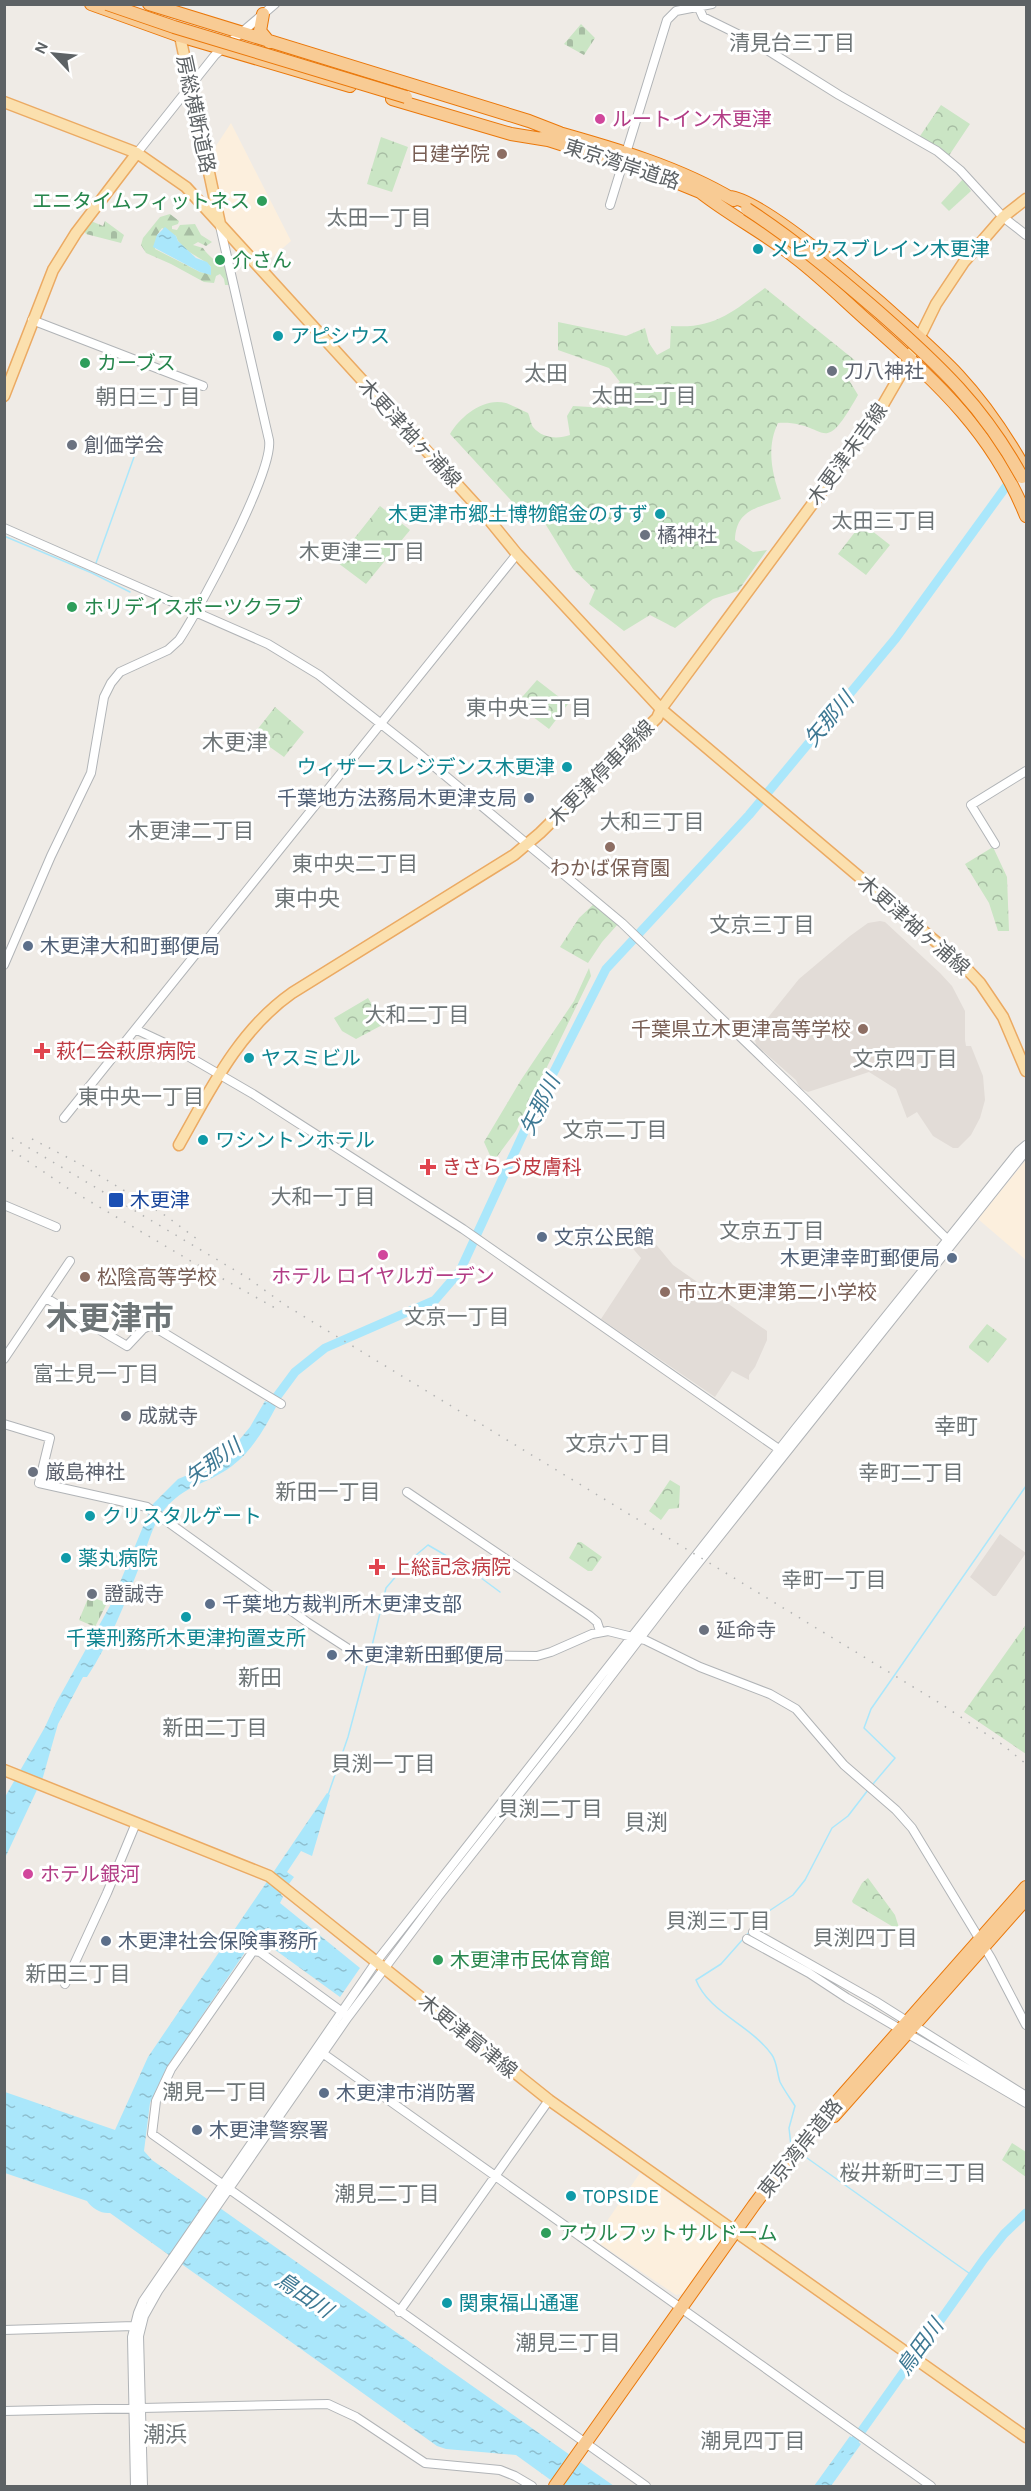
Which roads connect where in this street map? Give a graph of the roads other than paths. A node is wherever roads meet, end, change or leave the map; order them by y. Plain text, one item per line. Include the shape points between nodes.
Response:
1 (91, 4) edge
2 (107, 4) edge
3 (128, 4) edge
4 (149, 4) edge
5 (275, 4) edge
6 (712, 4) edge
7 (698, 6) junction
8 (174, 9) edge
9 (263, 14) junction
10 (239, 33) junction
11 (180, 36) junction
12 (270, 42) junction
13 (222, 48) junction
14 (191, 85) junction
15 (408, 94) junction
16 (4, 102) edge
17 (560, 133) junction
18 (548, 140) junction
19 (137, 153) junction
20 (624, 159) junction
21 (699, 191) junction
22 (729, 197) junction
23 (1026, 199) edge
24 (610, 205) dead end
25 (746, 212) junction
26 (1003, 217) junction
27 (220, 224) junction
28 (1026, 235) edge
29 (32, 320) junction
30 (919, 337) junction
31 (909, 357) junction
32 (203, 386) dead end
33 (4, 396) edge
34 (1022, 481) edge
35 (1026, 500) edge
36 (1026, 516) edge
37 (4, 528) edge
38 (517, 554) junction
39 (196, 611) junction
40 (661, 709) junction
41 (382, 725) junction
42 (1026, 771) edge
43 (526, 842) junction
44 (995, 844) dead end
45 (4, 964) edge
46 (137, 1030) junction
47 (1026, 1071) edge
48 (217, 1073) junction
49 (64, 1118) dead end
50 (176, 1143) dead end
51 (1026, 1145) edge
52 (1026, 1151) edge
53 (4, 1206) edge
54 (56, 1227) dead end
55 (949, 1242) junction
56 (69, 1261) dead end
57 (46, 1298) junction
58 (4, 1359) edge
59 (281, 1404) dead end
60 (4, 1424) edge
61 (779, 1449) junction
62 (786, 1456) junction
63 (407, 1492) dead end
64 (694, 1543) dead end
65 (709, 1544) junction
66 (715, 1558) dead end
67 (682, 1560) dead end
68 (702, 1571) dead end
69 (691, 1572) junction
70 (680, 1575) junction
71 (600, 1631) junction
72 (636, 1637) junction
73 (9, 1772) edge
74 (136, 1823) junction
75 (1026, 1887) edge
76 (1026, 1899) edge
77 (753, 1932) dead end
78 (747, 1939) dead end
79 (982, 1944) junction
80 (380, 1965) junction
81 (64, 1984) dead end
82 (345, 2014) junction
83 (1026, 2025) edge
84 (908, 2027) junction
85 (320, 2052) junction
86 (1026, 2096) edge
87 (549, 2100) junction
88 (1026, 2103) edge
89 (495, 2176) junction
90 (225, 2188) junction
91 (739, 2234) junction
92 (170, 2267) junction
93 (685, 2311) junction
94 (399, 2312) junction
95 (134, 2326) junction
96 (4, 2330) edge
97 (136, 2407) junction
98 (4, 2411) edge
99 (1026, 2437) edge
100 (589, 2446) junction
101 (135, 2487) edge
102 (143, 2487) edge
103 (532, 2487) edge
104 (555, 2487) edge
105 (565, 2487) edge
106 (646, 2487) edge
107 (931, 2487) edge

1 - 11 highway
2 - 15 highway, 東京湾岸道路, bridge
3 - 15 highway, 東京湾岸道路
4 - 8 highway
5 - 9 street
6 - 7 street
7 - 20 street via 676,10 667,20
7 - 26 street via 703,17 756,43 937,151
8 - 10 highway
8 - 11 highway, 房総横断道路
9 - 10 street
9 - 12 highway via 260,32
10 - 12 highway
10 - 13 street
11 - 13 highway
11 - 14 main road, 房総横断道路
12 - 17 highway
13 - 14 street
13 - 18 highway via 511,134
14 - 19 street
14 - 27 main road, 房総横断道路
15 - 17 highway, 東京湾岸道路
15 - 18 highway, 東京湾岸道路
16 - 19 main road
17 - 20 highway, 東京湾岸道路
18 - 20 highway, 東京湾岸道路
19 - 27 main road via 186,187
19 - 29 main road via 60,257
20 - 21 highway, 東京湾岸道路
20 - 22 highway, 東京湾岸道路 via 673,171
20 - 24 street
21 - 25 highway, 東京湾岸道路
21 - 31 highway via 796,258
22 - 25 highway, 東京湾岸道路
22 - 30 highway via 750,204 806,242
23 - 26 main road, 木更津末吉線
25 - 34 highway, 東京湾岸道路 via 849,294 945,380
26 - 28 street
26 - 30 main road, 木更津末吉線 via 951,280
27 - 38 main road, 木更津袖ヶ浦線
27 - 39 street via 270,445 252,500
29 - 32 street
29 - 33 main road
30 - 31 main road, 木更津末吉線
30 - 34 highway via 977,397 1014,448
31 - 34 highway via 963,411 1000,465
31 - 40 main road, 木更津末吉線 via 868,429
34 - 35 highway, 東京湾岸道路
34 - 36 highway
37 - 39 street
38 - 40 main road, 木更津袖ヶ浦線
38 - 41 street
39 - 41 street via 286,653
39 - 45 street via 168,650 120,672 111,683 104,697 91,773
40 - 43 main road, 木更津停車場線 via 657,718
40 - 47 main road, 木更津袖ヶ浦線 via 961,963 1004,1017
41 - 43 street
41 - 46 street
42 - 44 street via 971,805
43 - 48 main road, 木更津停車場線 via 514,855 282,1000 251,1030
43 - 55 street via 622,923
46 - 48 street
46 - 49 street
48 - 50 main road, 木更津停車場線
48 - 61 street via 483,1242
51 - 55 street
52 - 55 street
53 - 54 street
55 - 61 street
55 - 62 street
56 - 57 street
57 - 58 street
57 - 59 street via 127,1346 151,1325
60 - 71 street via 50,1438 39,1483 147,1507 346,1649 369,1659 537,1656
61 - 62 street
61 - 65 street
62 - 65 street
63 - 71 street via 590,1616
64 - 65 street
65 - 66 street
65 - 69 street
65 - 70 street
67 - 70 street via 685,1565
68 - 69 street
69 - 72 street
70 - 72 street
71 - 72 street
72 - 79 street via 790,1704 844,1765 907,1821
72 - 80 street
73 - 74 main road, 木更津富津線
74 - 80 main road, 木更津富津線 via 269,1876
74 - 81 street
75 - 79 highway, 東京湾岸道路
76 - 79 highway, 東京湾岸道路
77 - 84 street via 875,2001
78 - 84 street via 847,1998
79 - 83 street
79 - 84 highway, 東京湾岸道路
80 - 82 street
80 - 87 main road, 木更津富津線
82 - 85 street
82 - 90 street via 256,1951 250,1953 171,2069 154,2106 154,2136
84 - 86 street
84 - 88 street
84 - 91 highway, 東京湾岸道路
85 - 89 street
85 - 90 street
87 - 89 street
87 - 91 main road, 木更津富津線
89 - 93 street
89 - 94 street
90 - 92 street
90 - 94 street
91 - 93 highway, 東京湾岸道路
91 - 99 main road, 木更津富津線
92 - 95 street via 143,2301
92 - 97 street via 141,2327
93 - 100 highway, 東京湾岸道路
93 - 107 street
94 - 100 street
95 - 96 street
95 - 97 street
97 - 98 street
97 - 101 street
97 - 102 street
97 - 103 street via 328,2404 356,2417 425,2463 500,2470
100 - 104 highway, 東京湾岸道路
100 - 105 highway, 東京湾岸道路
100 - 106 street

